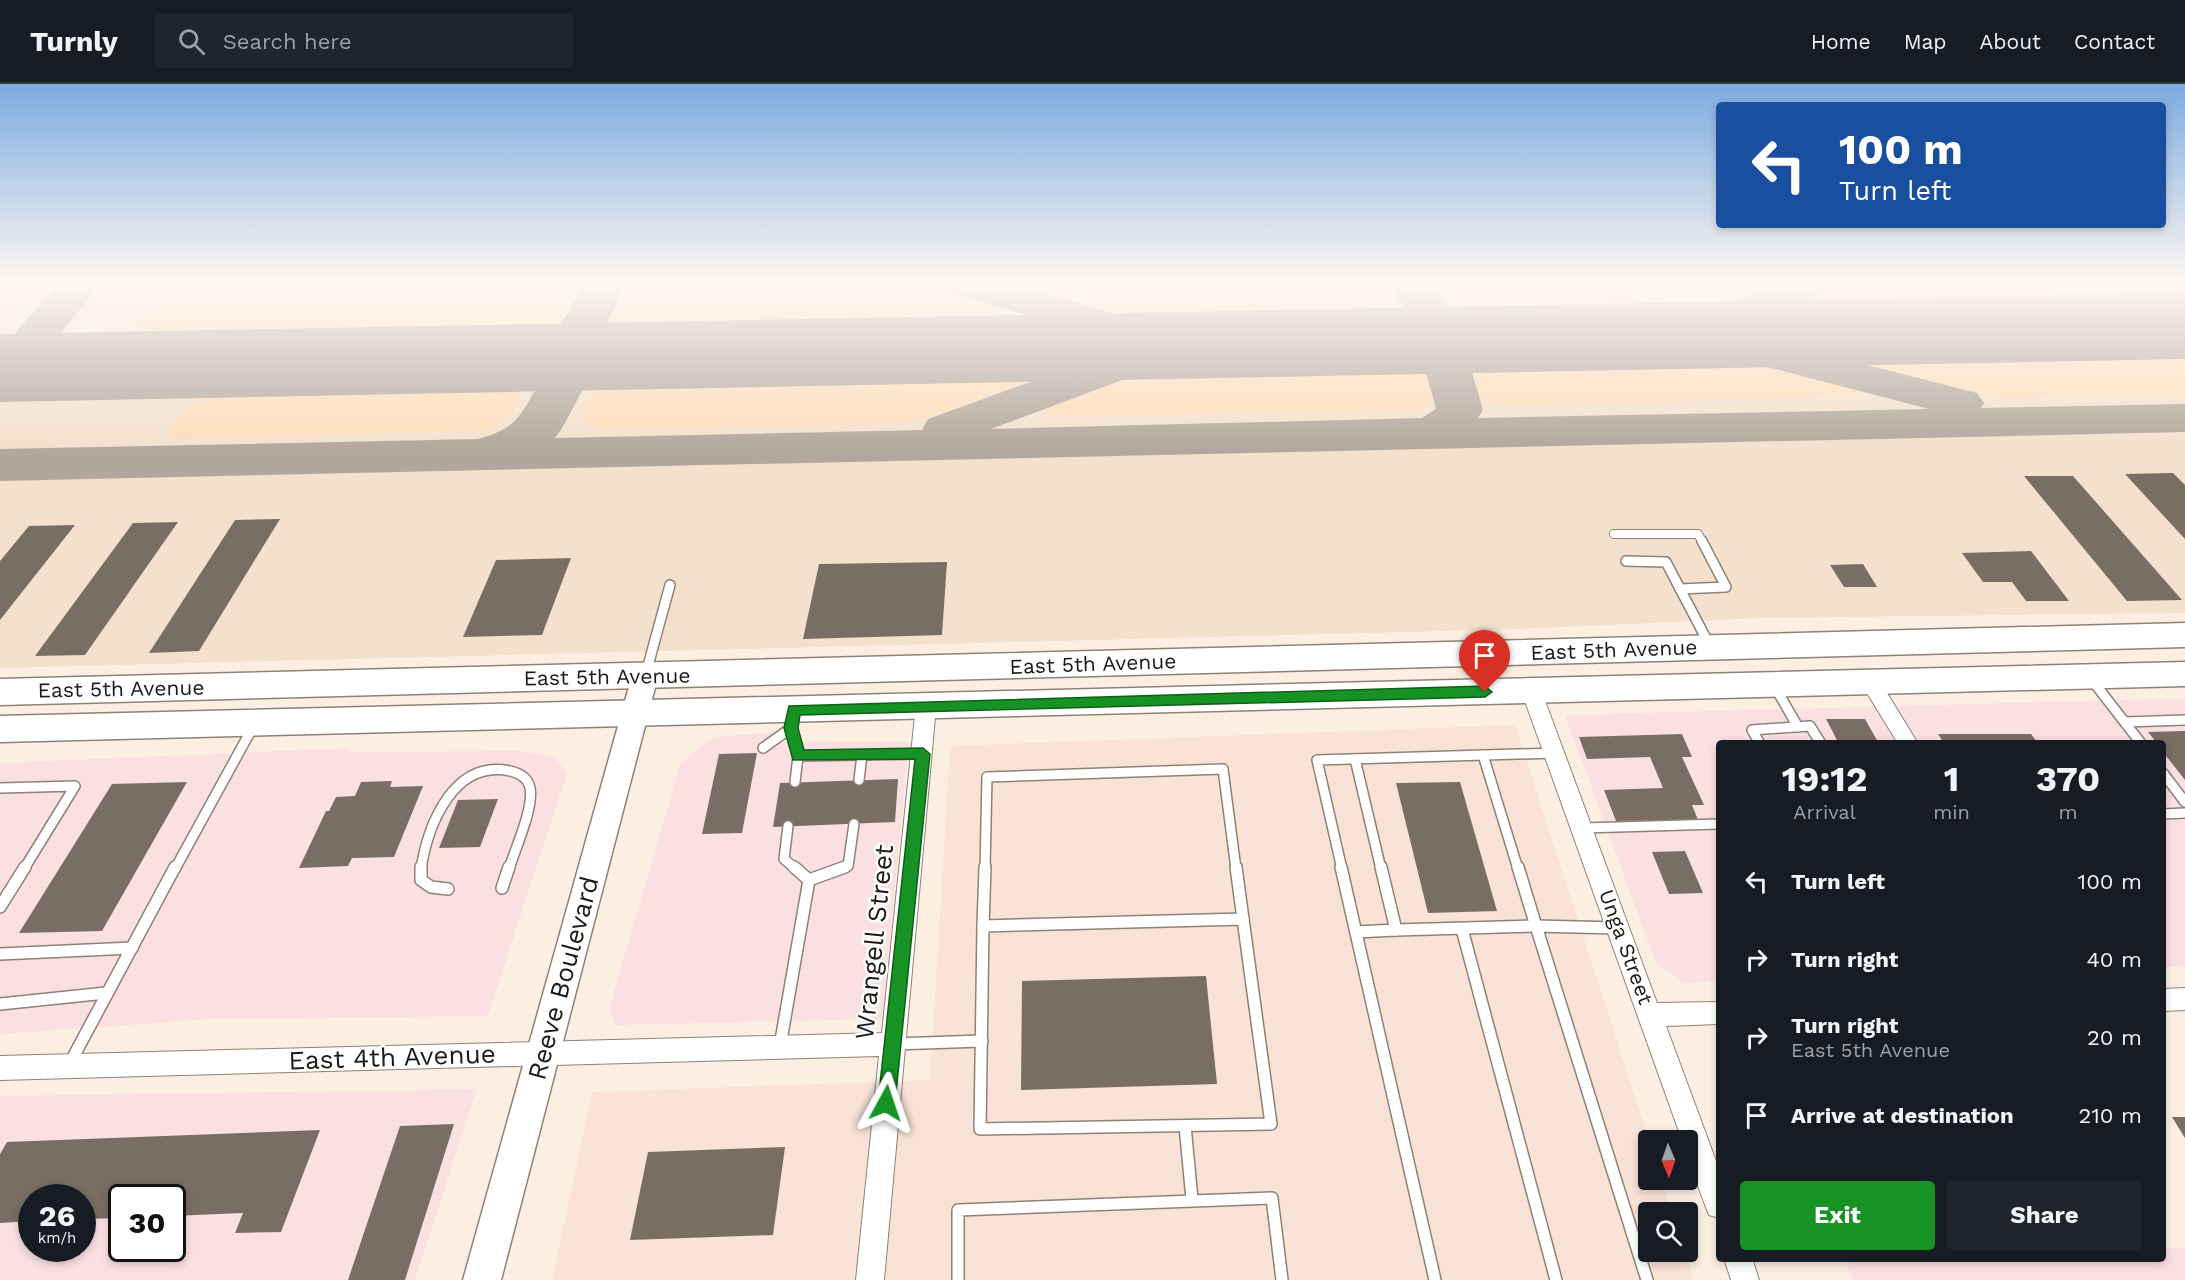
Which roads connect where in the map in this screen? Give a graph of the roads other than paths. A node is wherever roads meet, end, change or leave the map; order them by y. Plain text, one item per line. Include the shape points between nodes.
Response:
1 (1614, 534) dead end
2 (1626, 561) dead end
3 (670, 585) dead end
4 (1680, 589) junction
5 (2185, 635) edge
6 (1711, 648) junction
7 (2185, 674) edge
8 (2088, 675) junction
9 (645, 676) junction
10 (1869, 680) junction
11 (1773, 683) junction
12 (1531, 690) junction
13 (0, 692) edge
14 (926, 706) junction
15 (636, 713) junction
16 (793, 719) junction
17 (2185, 720) edge
18 (2125, 722) junction
19 (255, 723) junction
20 (1798, 727) junction
21 (0, 729) edge
22 (1758, 740) edge
23 (1819, 740) edge
24 (1906, 740) edge
25 (2138, 740) edge
26 (763, 748) dead end
27 (1555, 753) junction
28 (923, 754) junction
29 (862, 755) junction
30 (1483, 755) junction
31 (798, 756) junction
32 (1355, 759) junction
33 (2166, 777) edge
34 (859, 780) dead end
35 (795, 782) dead end
36 (0, 788) edge
37 (2185, 802) edge
38 (2185, 813) edge
39 (2166, 814) edge
40 (854, 824) dead end
41 (1716, 824) edge
42 (789, 826) dead end
43 (1583, 828) junction
44 (809, 880) junction
45 (502, 888) dead end
46 (448, 889) dead end
47 (0, 907) edge
48 (1243, 919) junction
49 (983, 926) junction
50 (1536, 926) junction
51 (1619, 928) junction
52 (1462, 929) junction
53 (1396, 930) junction
54 (1356, 932) junction
55 (132, 948) junction
56 (0, 954) edge
57 (106, 993) junction
58 (2185, 999) edge
59 (2166, 1000) edge
60 (0, 1004) edge
61 (1716, 1013) edge
62 (1650, 1015) junction
63 (982, 1041) junction
64 (892, 1044) junction
65 (780, 1046) junction
66 (542, 1053) junction
67 (69, 1066) junction
68 (0, 1068) edge
69 (1185, 1126) junction
70 (1716, 1197) edge
71 (1192, 1198) junction
72 (1739, 1262) edge
73 (482, 1280) edge
74 (870, 1280) edge
75 (957, 1280) edge
76 (1282, 1280) edge
77 (1435, 1280) edge
78 (1556, 1280) edge
79 (1647, 1280) edge
80 (1745, 1280) edge

1 - 4 lane via 1698,534 1726,587
2 - 4 lane via 1666,562
3 - 9 lane
4 - 6 lane
5 - 6 highway, East 5th Avenue
6 - 9 highway, East 5th Avenue
7 - 8 highway, East 5th Avenue
8 - 10 highway, East 5th Avenue
8 - 18 lane
9 - 13 highway, East 5th Avenue
9 - 15 street, Reeve Boulevard
10 - 11 highway, East 5th Avenue
10 - 24 street
11 - 12 highway, East 5th Avenue
11 - 20 lane
12 - 14 highway, East 5th Avenue
12 - 27 street, Unga Street
14 - 16 highway, East 5th Avenue
14 - 28 street, Wrangell Street
15 - 16 highway, East 5th Avenue
15 - 19 highway, East 5th Avenue
15 - 66 street, Reeve Boulevard
16 - 26 lane
16 - 31 lane
17 - 18 lane
18 - 25 lane
19 - 21 highway, East 5th Avenue
19 - 55 lane
20 - 22 lane via 1752,730
20 - 23 lane via 1810,726
27 - 30 lane
27 - 43 street, Unga Street
28 - 29 lane
28 - 64 street, Wrangell Street
29 - 31 lane
29 - 34 lane
30 - 32 lane
30 - 50 lane
31 - 35 lane
32 - 53 lane
32 - 54 lane via 1317,760
33 - 37 lane
36 - 47 lane via 75,786
38 - 39 lane
40 - 44 lane via 848,866
41 - 43 lane
42 - 44 lane via 784,859
43 - 51 street, Unga Street
44 - 65 lane
45 - 46 lane via 529,803 530,788 525,777 513,771 495,770 459,783 446,798 426,847 419,868 421,880 431,887
48 - 49 lane
48 - 49 lane via 1223,769 987,777
48 - 69 lane via 1271,1124
49 - 63 lane
50 - 51 lane
50 - 52 lane
50 - 79 lane
51 - 62 street, Unga Street
52 - 53 lane
52 - 78 lane
53 - 54 lane
54 - 77 lane
55 - 56 lane
55 - 57 lane
57 - 60 lane
57 - 67 lane
58 - 59 street
61 - 62 street
62 - 70 street, Unga Street
63 - 64 lane
63 - 69 lane via 980,1129
64 - 65 street, East 4th Avenue
64 - 74 street, Wrangell Street
65 - 66 street, East 4th Avenue
66 - 67 street, East 4th Avenue
66 - 73 street, Reeve Boulevard
67 - 68 street, East 4th Avenue
69 - 71 lane
71 - 75 lane via 958,1210
71 - 76 lane via 1272,1198
72 - 80 street

